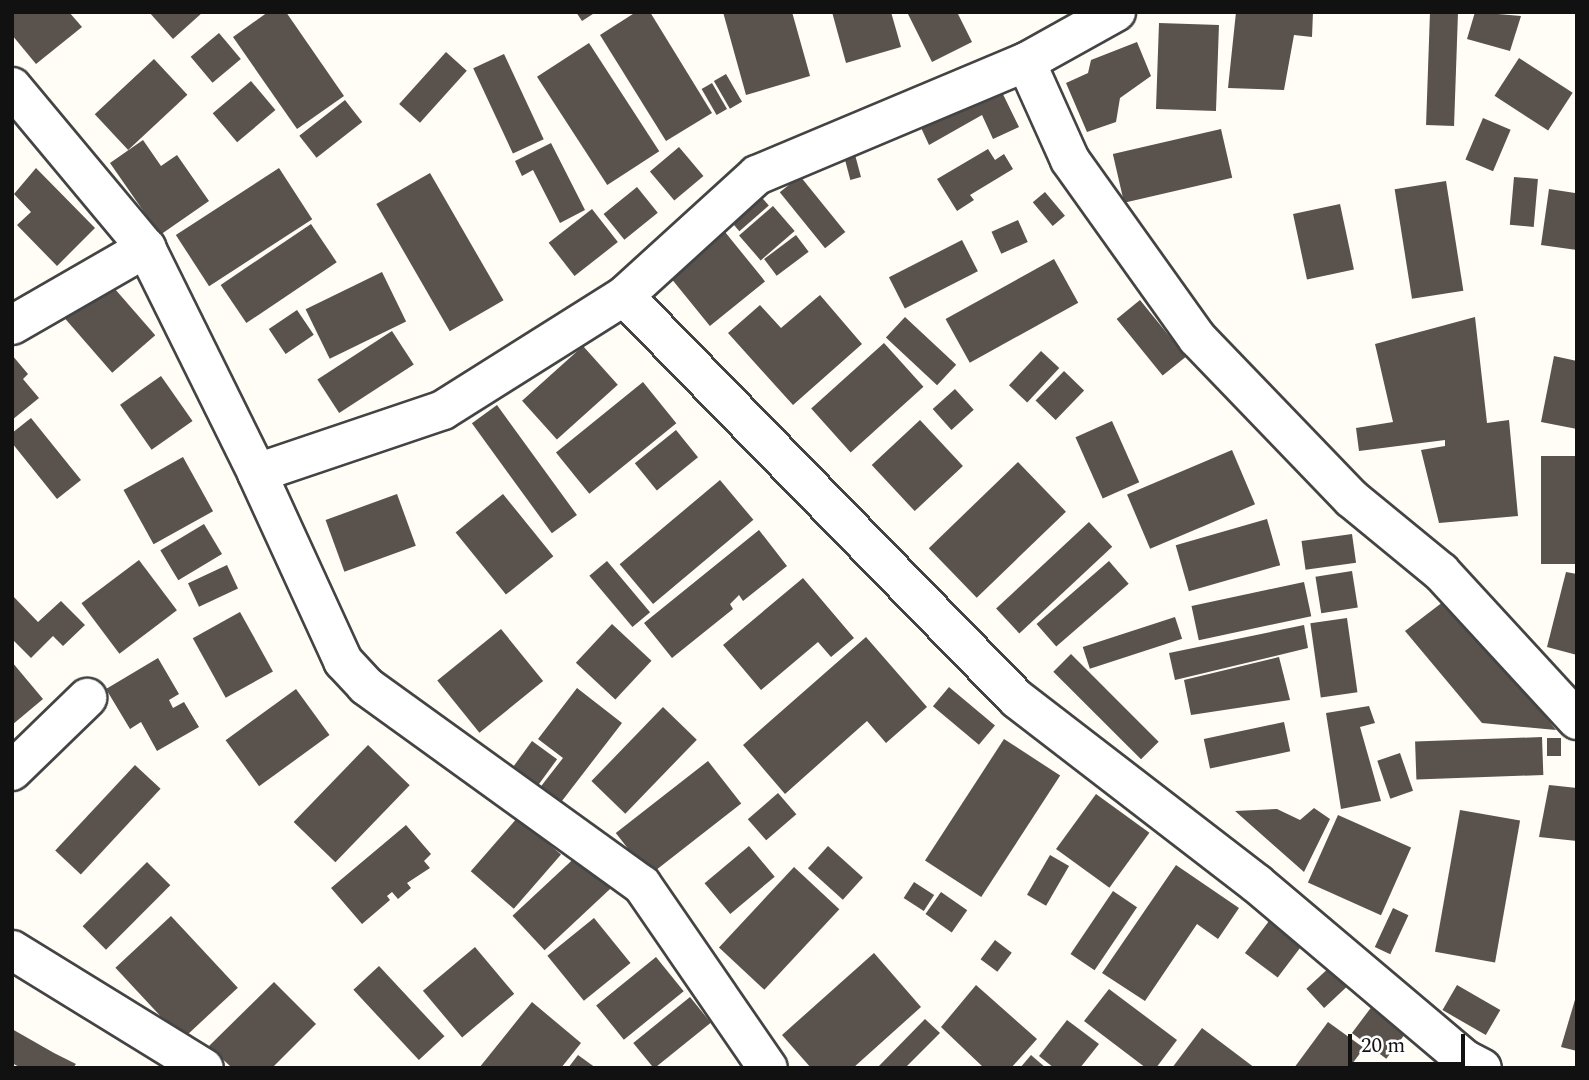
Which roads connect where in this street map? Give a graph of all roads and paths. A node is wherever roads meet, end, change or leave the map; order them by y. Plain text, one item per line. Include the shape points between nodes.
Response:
1 (1116, 12) edge
2 (1026, 62) junction
3 (12, 87) edge
4 (146, 248) junction
5 (624, 296) junction
6 (12, 325) edge
7 (257, 473) junction
8 (87, 698) dead end
9 (1577, 720) edge
10 (12, 771) edge
11 (12, 950) edge
12 (1468, 1065) edge
13 (204, 1068) edge
14 (768, 1068) edge

1 - 2 street
2 - 5 street via 757,175
2 - 9 street via 1070,160 1197,338 1352,499 1441,572
3 - 4 street
4 - 6 street
4 - 7 street
5 - 7 street via 443,410
5 - 12 street via 1017,699 1256,883
7 - 14 street via 343,661 366,685 642,885
8 - 10 street
11 - 13 street

